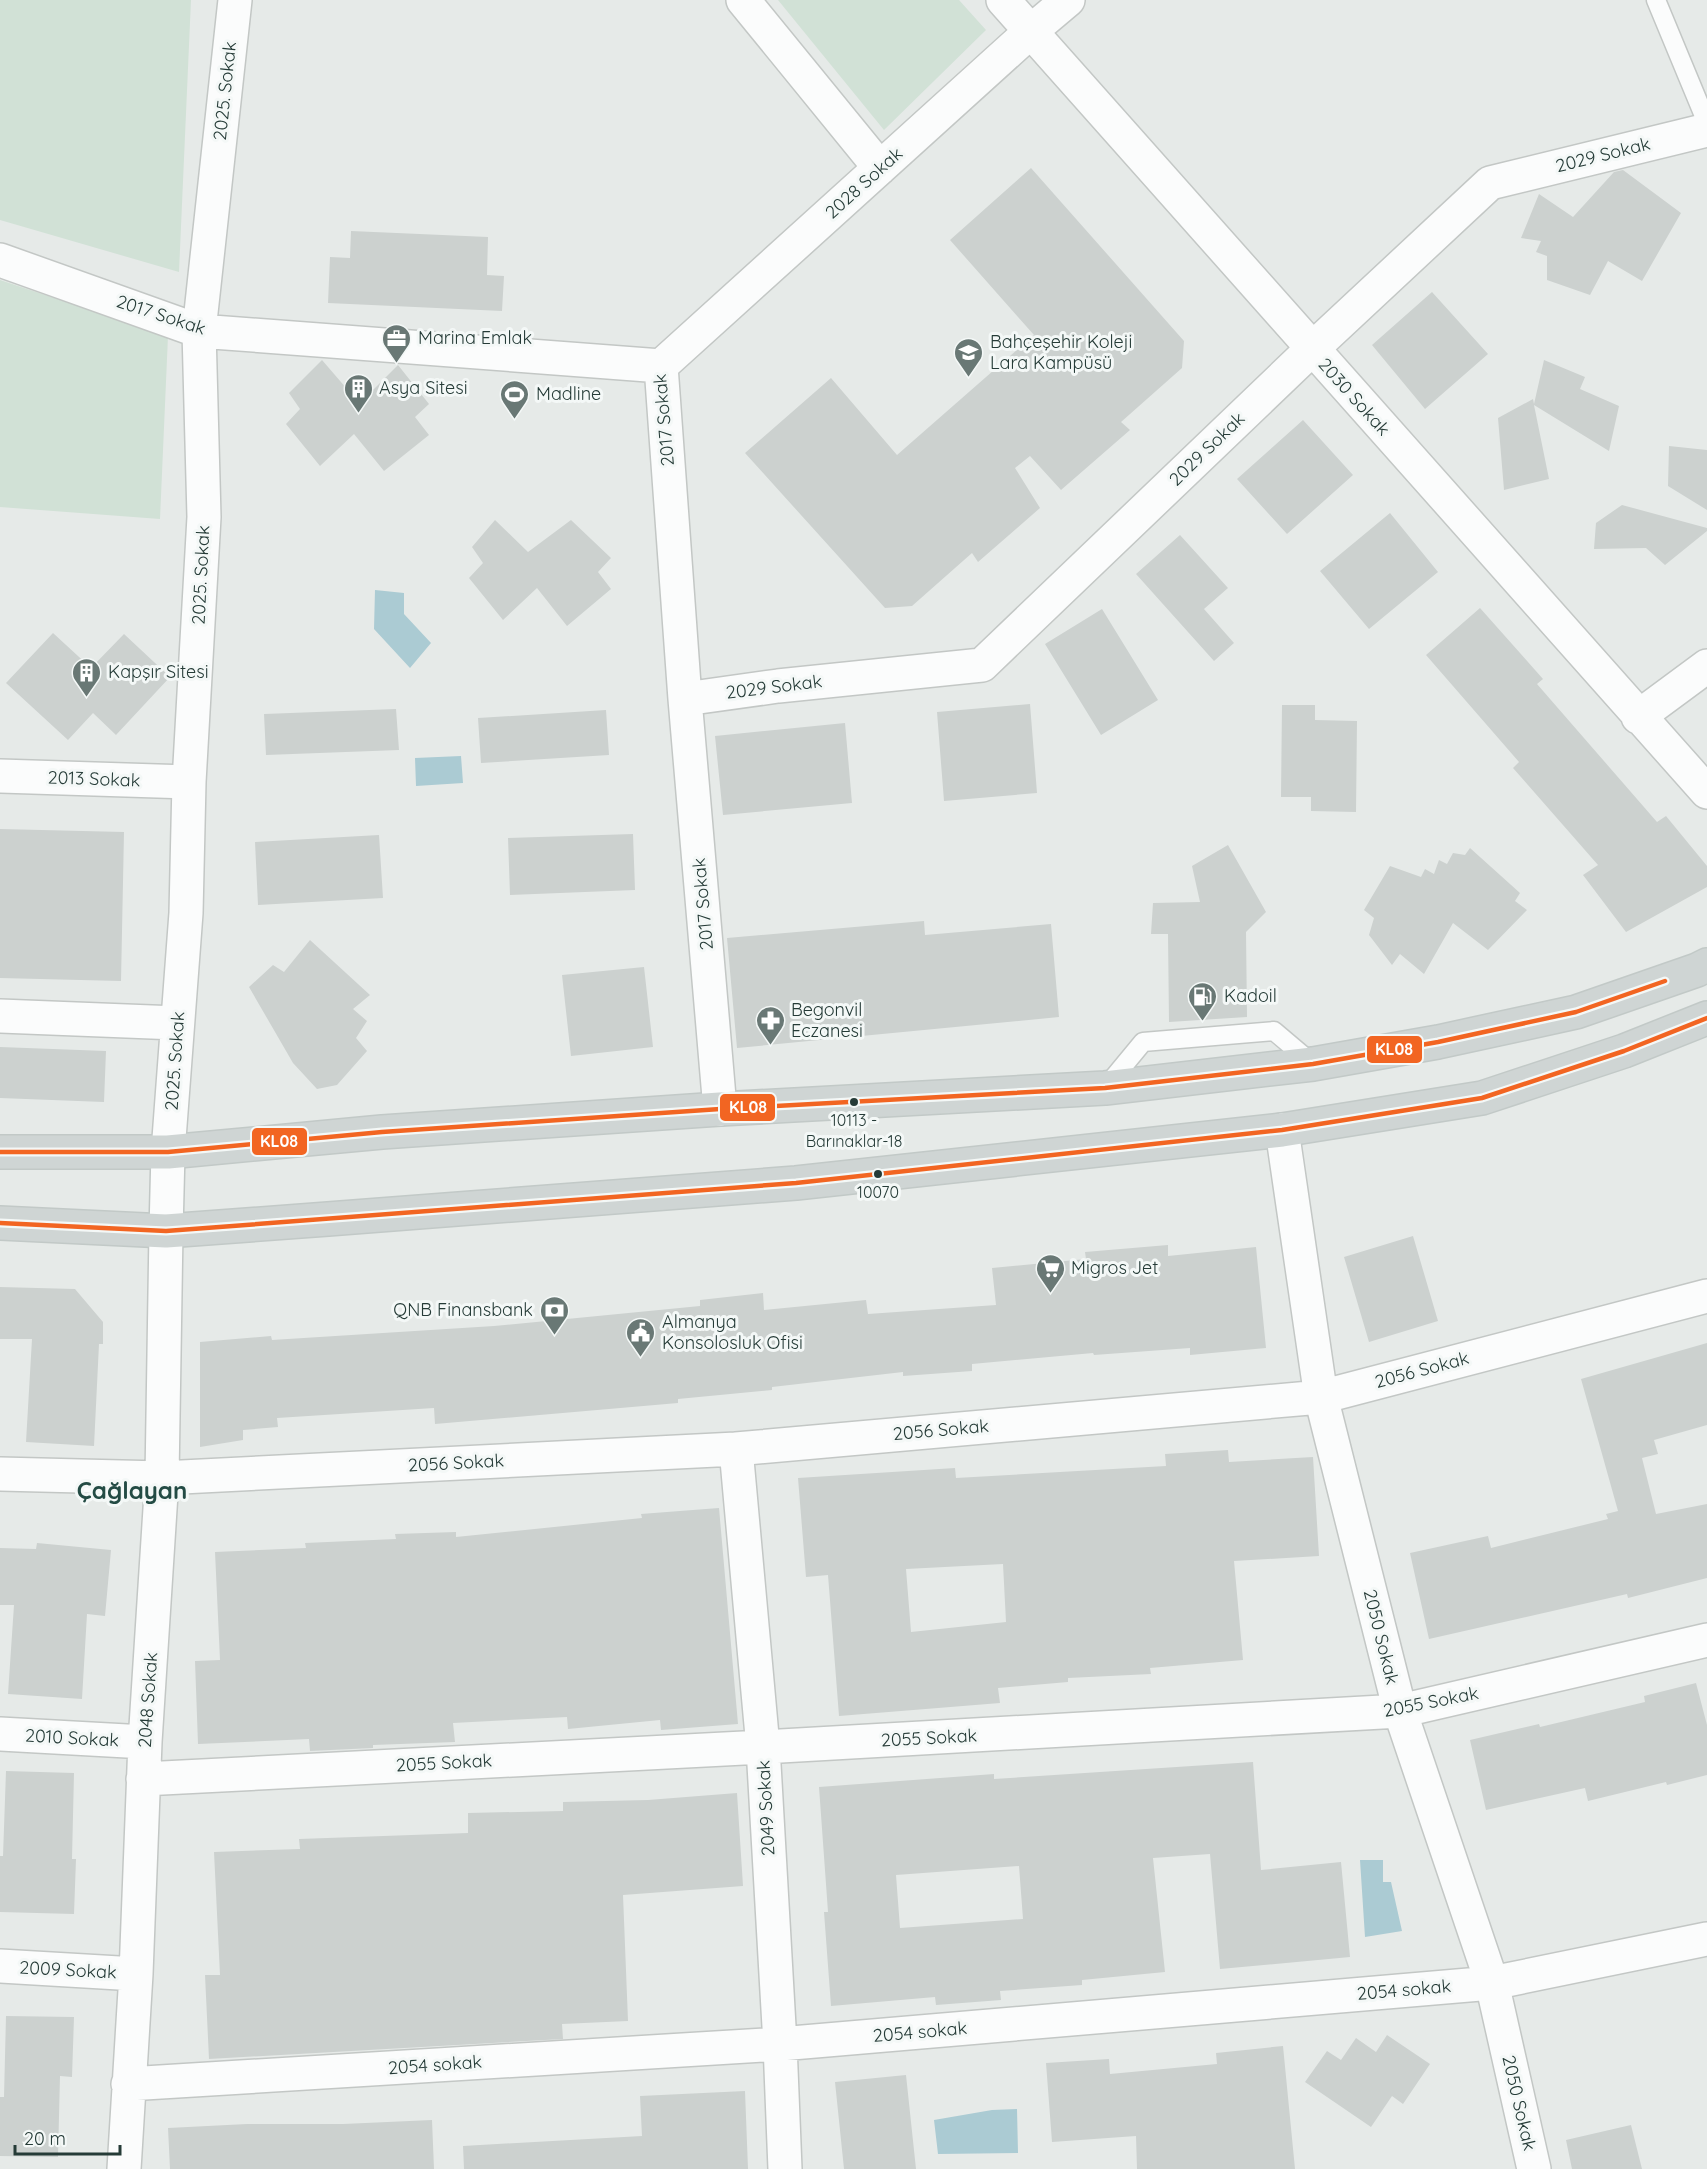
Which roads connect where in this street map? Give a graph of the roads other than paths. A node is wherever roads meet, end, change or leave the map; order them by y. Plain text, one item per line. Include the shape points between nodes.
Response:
1 (235, 0) edge
2 (743, 0) edge
3 (1003, 0) edge
4 (1068, 0) edge
5 (1656, 0) edge
6 (1030, 32) junction
7 (1707, 123) edge
8 (1707, 130) edge
9 (880, 168) junction
10 (0, 260) edge
11 (199, 331) junction
12 (1312, 349) junction
13 (661, 366) junction
14 (1707, 666) edge
15 (685, 699) junction
16 (1638, 717) junction
17 (0, 776) edge
18 (189, 782) junction
19 (1707, 792) edge
20 (1707, 964) edge
21 (0, 1016) edge
22 (1707, 1018) edge
23 (177, 1023) junction
24 (720, 1109) junction
25 (1282, 1130) junction
26 (0, 1152) edge
27 (168, 1152) junction
28 (0, 1223) edge
29 (166, 1231) junction
30 (1707, 1296) edge
31 (1321, 1397) junction
32 (736, 1449) junction
33 (0, 1474) edge
34 (162, 1478) junction
35 (1707, 1640) edge
36 (1400, 1711) junction
37 (0, 1734) edge
38 (145, 1743) junction
39 (762, 1747) junction
40 (143, 1779) junction
41 (1707, 1940) edge
42 (0, 1966) edge
43 (136, 1974) junction
44 (1492, 1983) junction
45 (780, 2044) junction
46 (128, 2084) junction
47 (124, 2169) edge
48 (785, 2169) edge
49 (1534, 2169) edge

1 - 11 street, 2025. Sokak
2 - 9 street
3 - 6 street, 2030 Sokak
4 - 6 street, 2028 Sokak
5 - 7 lane
6 - 9 street, 2028 Sokak
6 - 12 street, 2030 Sokak
8 - 12 street, 2029 Sokak via 1490,183
9 - 13 street, 2028 Sokak
10 - 11 street, 2017 Sokak
11 - 13 street, 2017 Sokak
11 - 18 street, 2025. Sokak via 204,517
12 - 15 street, 2029 Sokak via 982,665
12 - 16 street, 2030 Sokak
13 - 15 street, 2017 Sokak
14 - 16 street
15 - 24 street, 2017 Sokak
16 - 19 street, 2030 Sokak
17 - 18 street, 2013 Sokak
18 - 23 street, 2025. Sokak via 186,913
20 - 24 main road via 1576,1012 1313,1065 1105,1088
21 - 23 street
22 - 25 main road via 1624,1051 1482,1098
23 - 27 street, 2025. Sokak
24 - 27 main road via 382,1132
25 - 29 main road via 796,1183
25 - 31 street, 2050 Sokak
26 - 27 main road
27 - 29 street, 2025. Sokak
28 - 29 main road
29 - 34 street, 2048 Sokak
30 - 31 street, 2056 Sokak
31 - 32 street, 2056 Sokak
31 - 36 street, 2050 Sokak
32 - 34 street, 2056 Sokak
32 - 39 street, 2049 Sokak
33 - 34 street, 2056 Sokak
34 - 38 street, 2048 Sokak
35 - 36 street, 2055 Sokak
36 - 39 street, 2055 Sokak
36 - 44 street, 2050 Sokak
37 - 38 street, 2010 Sokak
38 - 40 street, 2048 Sokak
39 - 40 street, 2055 Sokak
39 - 45 street, 2049 Sokak
40 - 43 street, 2048 Sokak
41 - 44 street, 2054 sokak
42 - 43 street, 2009 Sokak
43 - 46 street, 2048 Sokak
44 - 45 street, 2054 sokak
44 - 49 street, 2050 Sokak
45 - 46 street, 2054 sokak
45 - 48 street, 2049 Sokak
46 - 47 street, 2048 Sokak

